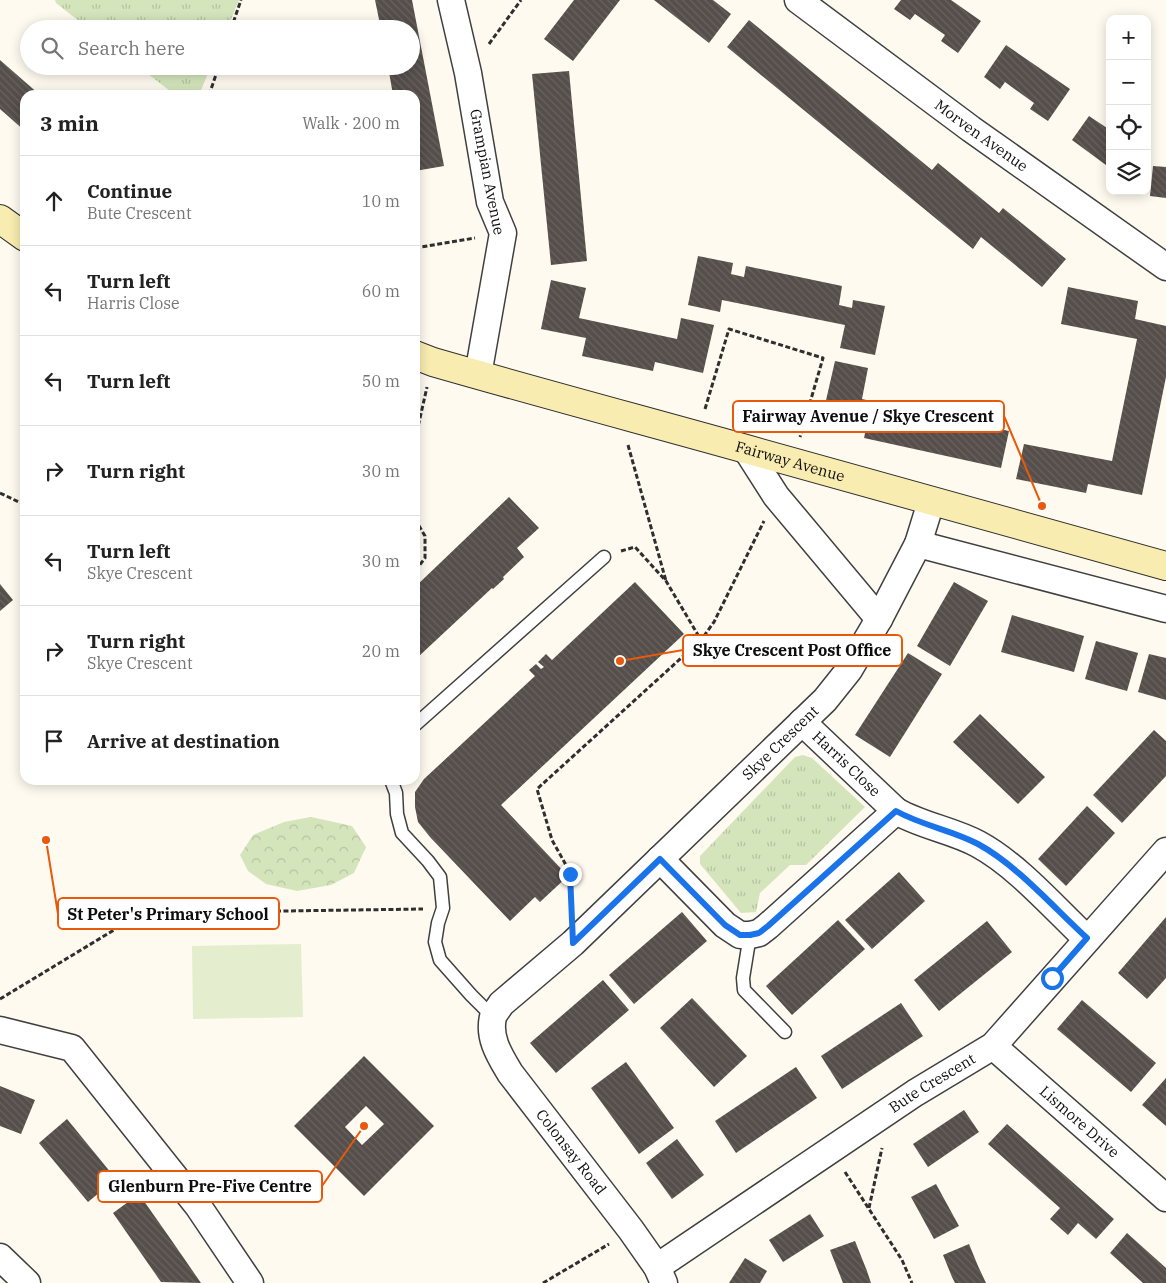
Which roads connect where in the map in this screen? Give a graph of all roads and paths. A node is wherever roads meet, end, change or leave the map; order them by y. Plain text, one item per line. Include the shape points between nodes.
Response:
1 (241, 0) edge
2 (451, 0) edge
3 (522, 0) edge
4 (798, 0) edge
5 (234, 20) edge
6 (468, 73) junction
7 (216, 75) edge
8 (211, 90) edge
9 (0, 219) edge
10 (20, 233) edge
11 (502, 233) junction
12 (420, 247) edge
13 (1166, 267) edge
14 (424, 359) edge
15 (478, 375) junction
16 (420, 395) edge
17 (619, 415) junction
18 (698, 436) junction
19 (746, 449) junction
20 (792, 463) junction
21 (0, 493) edge
22 (776, 496) junction
23 (930, 502) junction
24 (20, 503) edge
25 (420, 528) edge
26 (918, 544) junction
27 (604, 557) joint
28 (420, 564) edge
29 (1166, 566) edge
30 (666, 581) junction
31 (1166, 609) edge
32 (879, 619) junction
33 (701, 640) junction
34 (866, 644) junction
35 (420, 721) edge
36 (802, 722) junction
37 (393, 785) edge
38 (896, 811) junction
39 (660, 859) junction
40 (1161, 867) edge
41 (443, 908) junction
42 (750, 935) junction
43 (1087, 938) junction
44 (573, 943) junction
45 (0, 1000) edge
46 (493, 1016) junction
47 (0, 1030) edge
48 (785, 1032) dead end
49 (993, 1046) junction
50 (890, 1110) junction
51 (832, 1150) junction
52 (1166, 1198) edge
53 (869, 1208) junction
54 (631, 1230) junction
55 (0, 1257) edge
56 (660, 1275) edge
57 (27, 1283) edge
58 (250, 1283) edge
59 (543, 1283) edge
60 (912, 1283) edge

1 - 5 path
2 - 6 street, Grampian Avenue
3 - 6 path
4 - 13 street, Morven Avenue
6 - 11 street, Grampian Avenue via 490,202
7 - 8 path
9 - 10 street
11 - 12 path
11 - 15 street, Grampian Avenue
14 - 15 street, Fairway Avenue
14 - 16 path
15 - 17 street, Fairway Avenue
17 - 18 street, Fairway Avenue
17 - 30 path
18 - 19 street, Fairway Avenue
18 - 20 path via 729,329 823,358
19 - 20 street, Fairway Avenue
19 - 22 street
20 - 23 street, Fairway Avenue
21 - 24 path
22 - 32 street
22 - 33 path via 714,622
23 - 26 street, Skye Crescent
23 - 29 street, Fairway Avenue
25 - 28 path via 425,551
26 - 31 street
26 - 32 street, Skye Crescent
27 - 30 path via 635,547
27 - 35 lane
30 - 33 path
32 - 34 street, Skye Crescent
33 - 34 path via 714,656
33 - 44 path via 537,789 552,840 570,874
34 - 36 street, Skye Crescent via 825,700
36 - 38 street, Harris Close
36 - 39 street, Skye Crescent
37 - 41 lane via 402,833 440,877
38 - 42 street via 768,926
38 - 43 street, Harris Close via 976,843 1002,858
39 - 42 street via 725,925 740,935
39 - 44 street, Skye Crescent
40 - 43 street, Bute Crescent
41 - 45 path via 142,913
41 - 46 lane via 435,942 440,960
42 - 48 lane via 744,990
43 - 49 street, Bute Crescent
44 - 46 street, Skye Crescent via 501,1004
46 - 54 street, Colonsay Road via 493,1038 510,1073
47 - 58 street via 72,1048 198,1206
49 - 50 street, Bute Crescent
49 - 52 street, Lismore Drive
50 - 51 street, Bute Crescent
50 - 53 path
51 - 53 path
51 - 56 street, Bute Crescent
53 - 60 path via 902,1260
54 - 56 street, Colonsay Road
54 - 59 path
55 - 57 street

